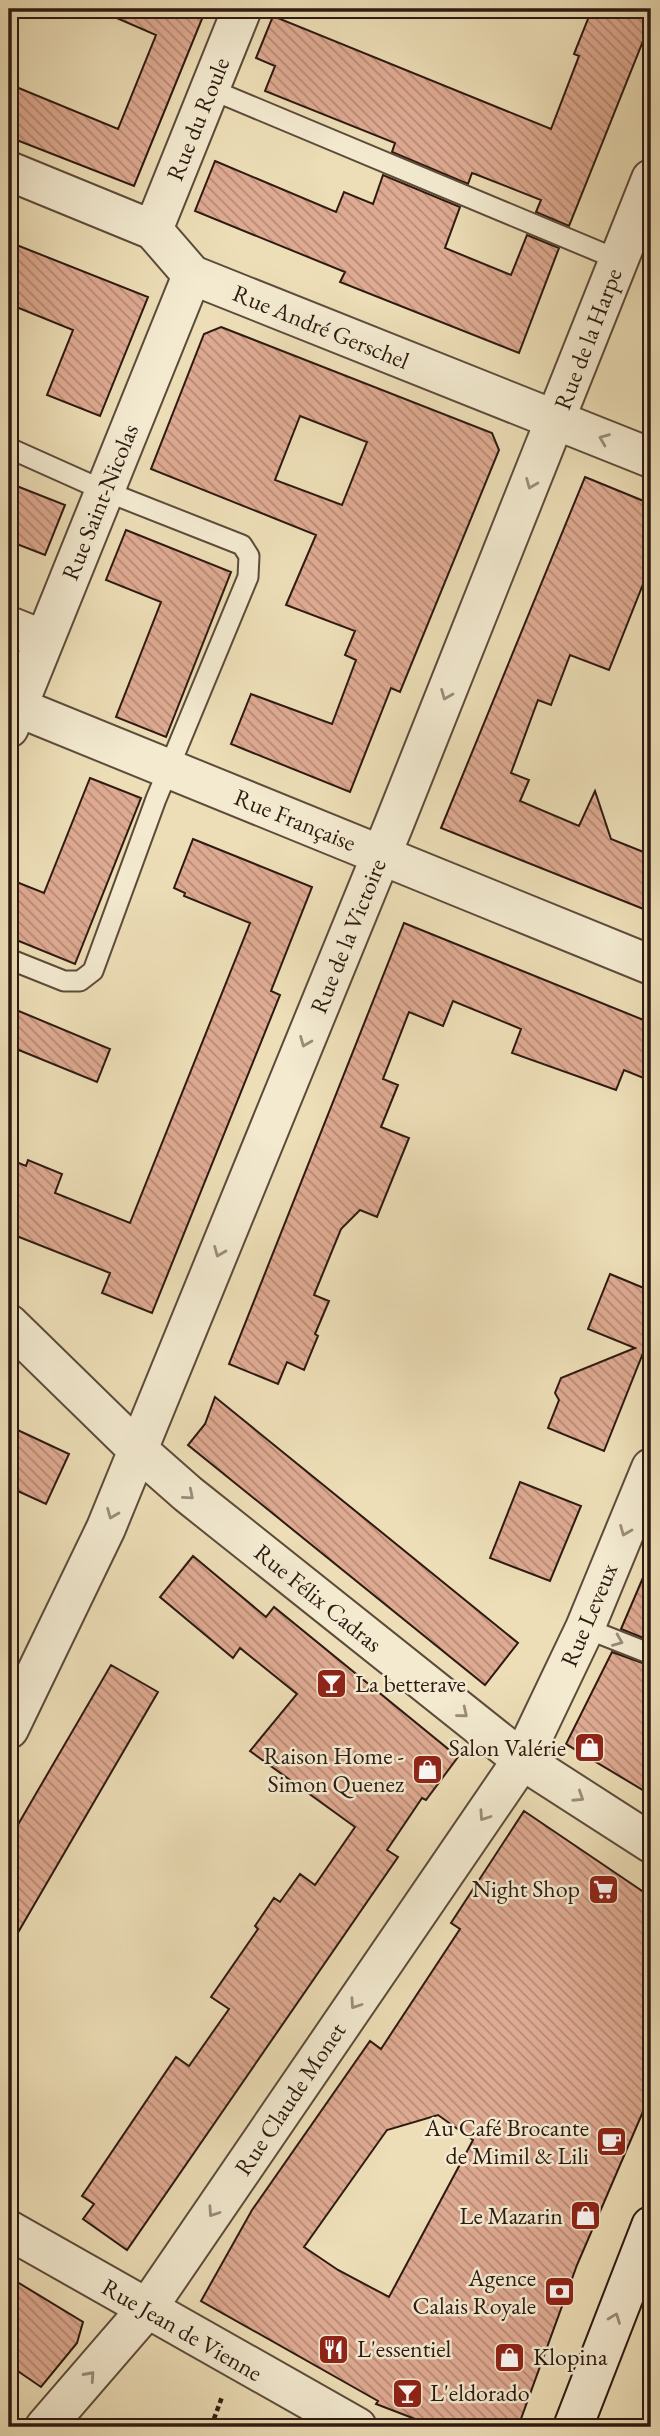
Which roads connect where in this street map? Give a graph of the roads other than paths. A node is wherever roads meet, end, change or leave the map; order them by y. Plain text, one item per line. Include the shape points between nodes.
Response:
1 (242, 9) edge
2 (210, 89) junction
3 (9, 171) edge
4 (651, 179) edge
5 (153, 230) junction
6 (619, 260) junction
7 (192, 275) junction
8 (556, 420) junction
9 (9, 448) edge
10 (651, 458) edge
11 (105, 491) junction
12 (9, 626) edge
13 (44, 640) junction
14 (13, 717) edge
15 (169, 769) junction
16 (381, 856) junction
17 (9, 959) edge
18 (651, 965) edge
19 (9, 1324) edge
20 (138, 1450) junction
21 (651, 1468) edge
22 (585, 1628) junction
23 (651, 1654) edge
24 (9, 1729) edge
25 (522, 1760) junction
26 (651, 1843) edge
27 (651, 2226) edge
28 (9, 2230) edge
29 (146, 2310) junction
30 (44, 2427) edge
31 (357, 2427) edge
32 (573, 2427) edge

1 - 2 street, Rue du Roule
2 - 5 street, Rue du Roule
2 - 6 lane
3 - 5 street, Rue André Gerschel
4 - 6 street, Rue de la Harpe
5 - 7 street, Rue André Gerschel
6 - 8 street, Rue de la Harpe
7 - 8 street, Rue André Gerschel
7 - 11 street, Rue Saint-Nicolas
10 -> 8 street, Rue André Gerschel
8 -> 16 street, Rue de la Victoire
9 - 11 lane
11 - 13 street, Rue Saint-Nicolas
11 - 15 lane via 242,545 249,556 248,577
12 - 13 street
13 - 14 street, Rue Saint-Nicolas
14 - 15 street, Rue Française
15 - 16 street, Rue Française
15 - 17 lane via 93,971 80,981 64,981
16 - 18 street, Rue Française
16 -> 20 street, Rue de la Victoire
19 - 20 street, Rue Félix Cadras
20 -> 24 street, Rue de la Victoire via 78,1591
20 -> 25 street, Rue Félix Cadras
21 -> 22 street, Rue Leveux
22 -> 23 lane
22 - 25 street, Rue Leveux
25 -> 26 street, Rue Félix Cadras
25 -> 29 street, Rue Claude Monet
32 -> 27 street
28 - 29 street, Rue Jean de Vienne
30 -> 29 street, Rue Claude Monet
29 - 31 street, Rue Jean de Vienne

